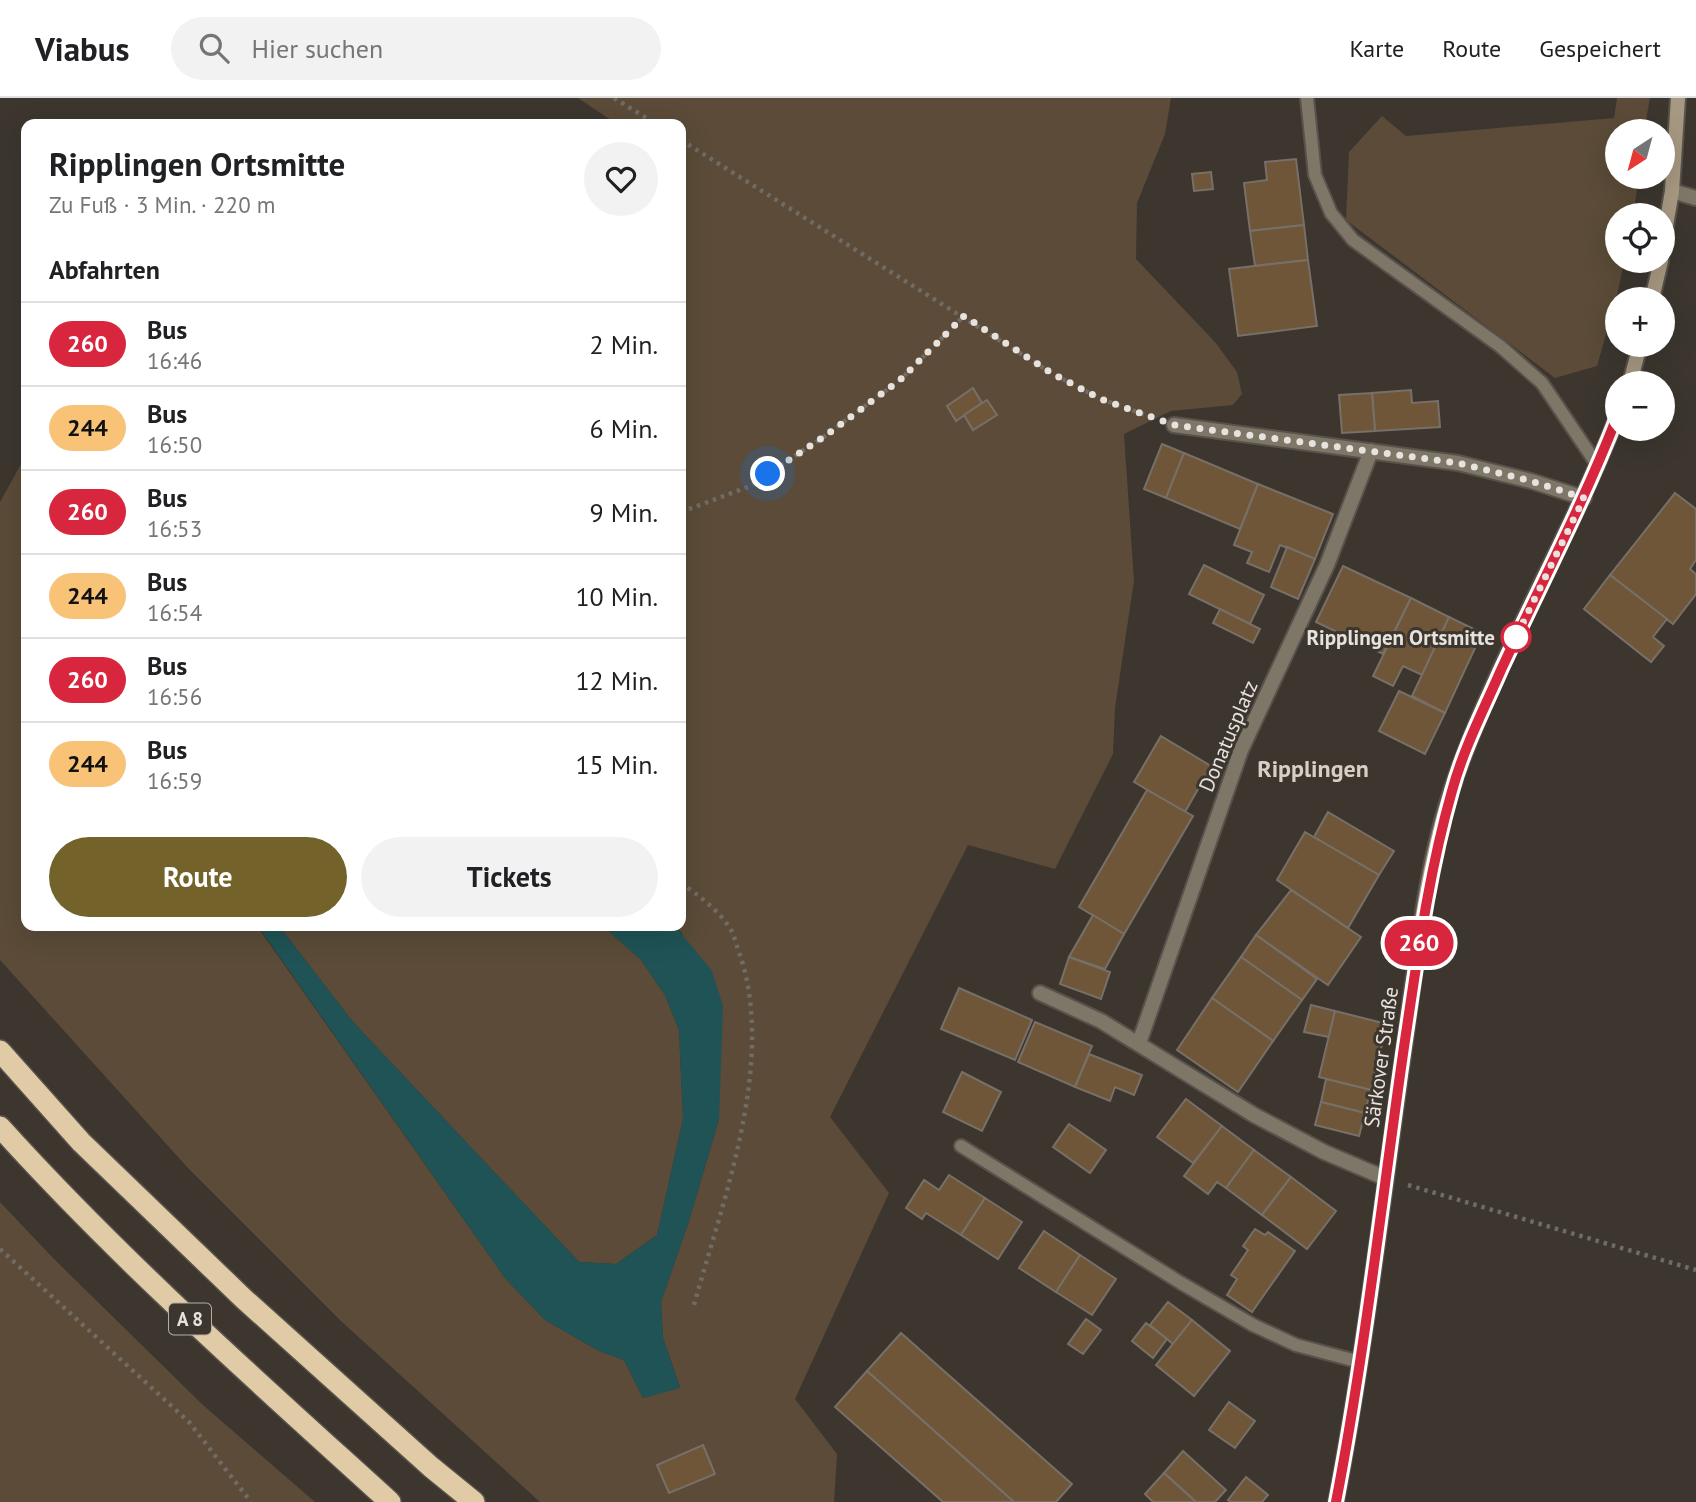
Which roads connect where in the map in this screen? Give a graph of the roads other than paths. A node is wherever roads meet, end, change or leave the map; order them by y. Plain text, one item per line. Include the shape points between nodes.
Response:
1 (1307, 98) edge
2 (1678, 98) edge
3 (1672, 191) junction
4 (1696, 198) edge
5 (1670, 203) edge
6 (1174, 425) road end
7 (1608, 441) edge
8 (1371, 451) junction
9 (1598, 466) junction
10 (1584, 498) junction
11 (1040, 993) dead end
12 (1139, 1043) junction
13 (0, 1051) edge
14 (0, 1127) edge
15 (961, 1146) dead end
16 (1385, 1178) junction
17 (1360, 1363) junction
18 (390, 1502) edge
19 (474, 1502) edge
20 (1336, 1502) edge

1 - 9 lane via 1315,174 1331,213 1353,240 1500,346 1542,383
2 - 3 main road
3 - 4 street
3 - 5 main road
6 - 8 street
7 - 9 main road, Särkover Straße
8 - 10 street via 1458,463
8 - 12 street, Donatusplatz via 1326,565 1241,750
9 - 10 main road, Särkover Straße
10 - 16 main road, Särkover Straße via 1536,593 1453,786 1416,956
11 - 12 street
12 - 16 street via 1254,1115
13 - 19 highway, A 8 via 81,1142 244,1299
14 - 18 highway, A 8 via 52,1185 212,1341
15 - 17 lane via 1253,1325 1296,1345
16 - 17 main road, Särkover Straße
17 - 20 main road, Särkover Straße

